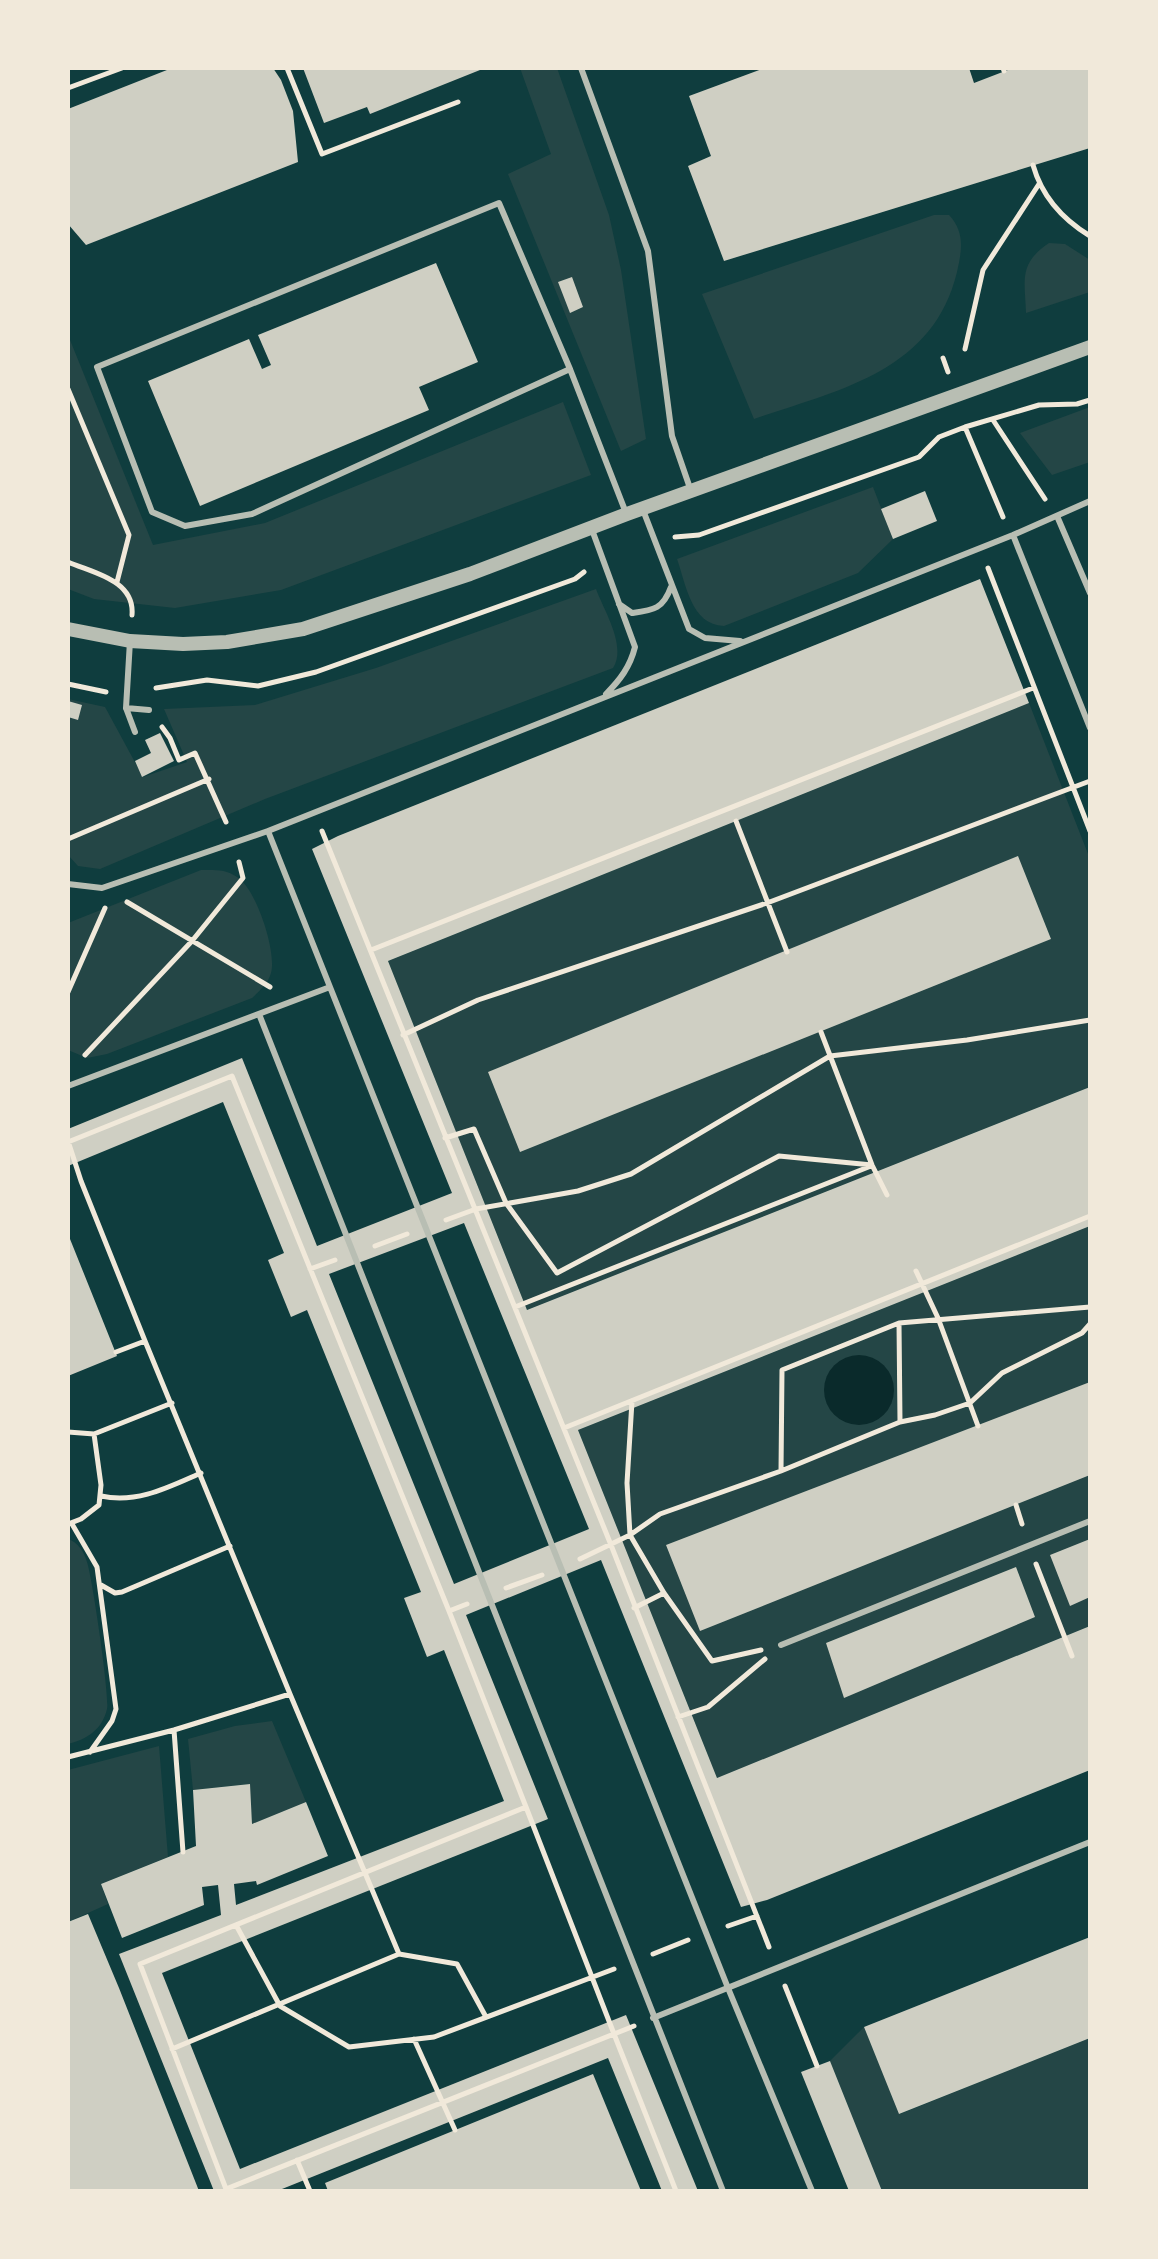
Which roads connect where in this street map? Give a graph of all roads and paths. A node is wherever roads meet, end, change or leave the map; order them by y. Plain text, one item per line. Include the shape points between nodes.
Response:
1 (122, 68) edge
2 (287, 68) edge
3 (581, 68) edge
4 (68, 88) edge
5 (458, 102) dead end
6 (1033, 165) dead end
7 (1039, 184) junction
8 (1090, 236) edge
9 (1090, 347) edge
10 (965, 349) dead end
11 (570, 369) junction
12 (68, 389) edge
13 (993, 420) dead end
14 (965, 427) dead end
15 (691, 491) junction
16 (1090, 501) edge
17 (643, 508) junction
18 (627, 514) junction
19 (1057, 516) junction
20 (591, 527) junction
21 (1013, 535) junction
22 (981, 548) junction
23 (68, 562) edge
24 (117, 582) junction
25 (672, 586) junction
26 (1090, 593) edge
27 (619, 604) junction
28 (68, 629) edge
29 (747, 640) junction
30 (130, 641) junction
31 (1033, 688) junction
32 (602, 698) junction
33 (126, 708) junction
34 (149, 710) dead end
35 (1090, 728) edge
36 (135, 732) dead end
37 (170, 738) dead end
38 (209, 779) junction
39 (1090, 781) edge
40 (1073, 789) junction
41 (315, 812) junction
42 (736, 821) dead end
43 (268, 831) junction
44 (1090, 831) edge
45 (68, 839) edge
46 (234, 842) junction
47 (68, 884) edge
48 (102, 888) junction
49 (111, 893) junction
50 (767, 903) junction
51 (192, 941) junction
52 (371, 950) junction
53 (787, 952) dead end
54 (330, 987) junction
55 (68, 992) edge
56 (295, 1001) junction
57 (259, 1014) junction
58 (1090, 1020) edge
59 (821, 1032) dead end
60 (403, 1035) junction
61 (830, 1056) junction
62 (78, 1062) dead end
63 (68, 1086) edge
64 (445, 1138) junction
65 (68, 1141) edge
66 (872, 1165) junction
67 (78, 1171) junction
68 (68, 1175) edge
69 (887, 1195) dead end
70 (506, 1203) junction
71 (476, 1209) junction
72 (1090, 1216) edge
73 (426, 1227) junction
74 (353, 1253) junction
75 (310, 1269) junction
76 (916, 1271) dead end
77 (922, 1283) junction
78 (515, 1307) junction
79 (1090, 1307) edge
80 (938, 1318) junction
81 (899, 1323) junction
82 (1090, 1324) edge
83 (145, 1341) junction
84 (116, 1352) dead end
85 (632, 1401) junction
86 (172, 1403) junction
87 (970, 1403) junction
88 (900, 1422) junction
89 (978, 1426) dead end
90 (564, 1428) junction
91 (68, 1432) edge
92 (94, 1434) junction
93 (781, 1471) junction
94 (201, 1473) junction
95 (101, 1496) junction
96 (1016, 1505) dead end
97 (1090, 1521) edge
98 (70, 1524) edge
99 (630, 1535) junction
100 (611, 1545) junction
101 (230, 1546) junction
102 (1029, 1546) junction
103 (561, 1567) junction
104 (101, 1584) junction
105 (664, 1593) junction
106 (487, 1595) junction
107 (634, 1608) junction
108 (449, 1611) junction
109 (781, 1645) junction
110 (1072, 1656) dead end
111 (290, 1694) junction
112 (678, 1717) junction
113 (174, 1730) junction
114 (90, 1752) junction
115 (68, 1757) edge
116 (526, 1807) junction
117 (1090, 1842) edge
118 (183, 1852) dead end
119 (364, 1871) junction
120 (757, 1916) junction
121 (236, 1925) junction
122 (707, 1934) junction
123 (399, 1954) junction
124 (631, 1962) junction
125 (778, 1969) junction
126 (592, 1978) junction
127 (728, 1988) junction
128 (280, 2006) junction
129 (487, 2017) junction
130 (653, 2018) junction
131 (614, 2034) junction
132 (414, 2039) junction
133 (172, 2049) junction
134 (817, 2066) dead end
135 (442, 2102) junction
136 (455, 2130) dead end
137 (297, 2160) junction
138 (310, 2191) edge
139 (676, 2191) edge
140 (723, 2191) edge
141 (812, 2191) edge

1 - 4 path
2 - 5 path via 322,154
3 - 15 lane via 648,251 672,436
6 - 7 path
7 - 8 path via 1067,222
7 - 10 path via 983,270
9 - 15 street
11 - 11 lane via 252,514 185,526 152,512 97,367 499,203
11 - 18 lane
12 - 24 path via 129,535
13 - 19 path
14 - 21 path
15 - 17 street
16 - 19 lane
17 - 18 street
17 - 25 lane
18 - 20 street
19 - 21 lane
19 - 26 lane
20 - 27 lane
20 - 30 street via 303,629 227,642
21 - 22 lane
21 - 35 lane
22 - 29 lane
22 - 31 path
23 - 24 path
24 - 30 path via 133,607
25 - 27 lane via 666,601 645,612 632,613
25 - 29 lane via 689,629 724,642
27 - 32 lane via 635,647 620,679
28 - 30 street
29 - 32 lane
30 - 33 lane
31 - 40 path
31 - 52 path
32 - 41 lane
33 - 34 lane
33 - 36 lane
37 - 38 path via 179,760 195,753
38 - 45 path
38 - 46 path
39 - 40 path
40 - 44 path
40 - 50 path
41 - 43 lane
41 - 52 path
42 - 50 path
43 - 46 lane
43 - 54 lane
46 - 48 lane
46 - 51 path via 243,878
47 - 48 lane
48 - 49 path
49 - 51 path
49 - 55 path
50 - 53 path
50 - 60 path via 478,1000
51 - 56 path
51 - 62 path
52 - 60 path
54 - 56 lane
54 - 73 lane
56 - 57 lane
57 - 63 lane
57 - 74 lane
58 - 61 path
59 - 61 path
60 - 64 path
61 - 66 path
61 - 70 path via 631,1174 578,1191
64 - 70 path via 474,1129
64 - 71 path
65 - 67 path
65 - 75 path via 232,1076
66 - 69 path
66 - 70 path via 779,1156 557,1273
66 - 78 path
67 - 68 path
67 - 83 path
70 - 71 path
71 - 73 path
71 - 78 path
72 - 77 path
73 - 74 path
73 - 103 lane
74 - 75 path
74 - 106 lane
75 - 108 path
76 - 77 path
77 - 80 path
77 - 85 path
78 - 90 path
79 - 80 path
80 - 81 path
80 - 87 path
81 - 88 path
81 - 93 path via 782,1370
82 - 87 path via 1002,1373
83 - 84 path
83 - 86 path
85 - 90 path
85 - 99 path
86 - 92 path
86 - 94 path
87 - 88 path
87 - 89 path
88 - 93 path
90 - 100 path
91 - 92 path
92 - 95 path
93 - 99 path via 660,1514
94 - 95 path via 141,1497
94 - 101 path
95 - 98 path via 93,1512
96 - 102 path
97 - 102 lane
98 - 104 path via 94,1560
99 - 100 path
99 - 105 path
100 - 103 path
100 - 107 path
101 - 104 path via 122,1592
101 - 111 path
102 - 109 lane
102 - 110 path
103 - 106 path
103 - 122 lane
104 - 114 path via 116,1709
105 - 107 path
105 - 109 path via 712,1661
106 - 108 path
106 - 124 lane
107 - 112 path
108 - 116 path
109 - 112 path via 708,1707
111 - 113 path
111 - 119 path
112 - 120 path
113 - 114 path
113 - 118 path
114 - 115 path
116 - 119 path
116 - 126 path
117 - 125 lane
119 - 121 path
119 - 123 path
120 - 122 path
120 - 125 path
121 - 128 path
121 - 133 path via 140,1964
122 - 124 path
122 - 127 lane
123 - 128 path
123 - 129 path via 457,1964
124 - 126 path
124 - 130 lane
125 - 127 lane
125 - 134 path
126 - 129 path
126 - 131 path
127 - 130 lane
127 - 141 lane
128 - 132 path via 349,2047
128 - 133 path
129 - 132 path
130 - 140 lane
131 - 135 path
131 - 139 path
132 - 135 path
133 - 137 path via 226,2189
135 - 136 path
135 - 137 path
137 - 138 path

